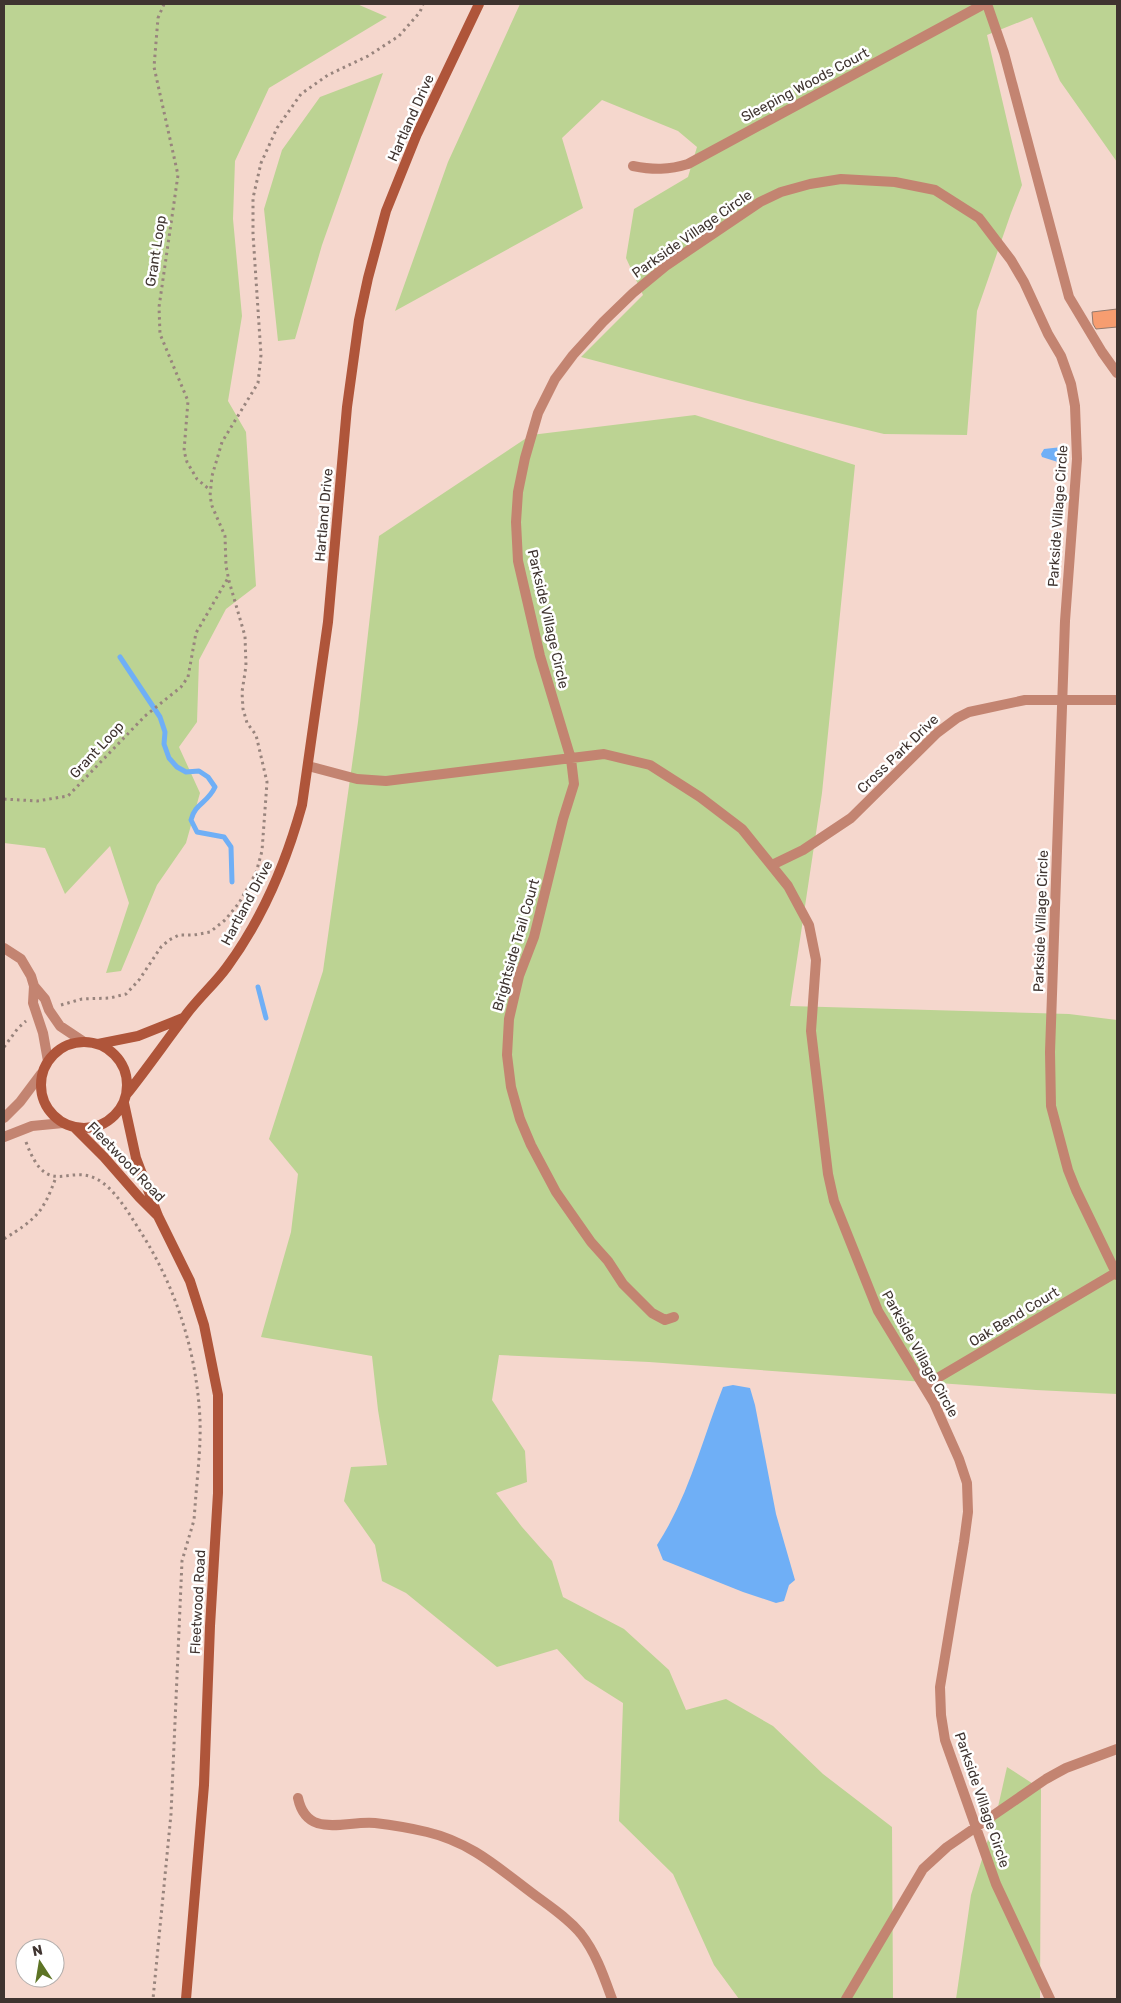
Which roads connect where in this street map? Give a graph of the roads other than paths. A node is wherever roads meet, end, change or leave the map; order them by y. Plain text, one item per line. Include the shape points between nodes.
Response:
1 (479, 4) edge
2 (986, 4) edge
3 (633, 166) dead end
4 (1117, 373) edge
5 (1062, 699) junction
6 (1117, 700) edge
7 (571, 759) junction
8 (308, 766) junction
9 (772, 865) junction
10 (4, 948) edge
11 (34, 986) junction
12 (184, 1017) junction
13 (84, 1042) junction
14 (98, 1044) junction
15 (48, 1061) junction
16 (42, 1074) junction
17 (125, 1099) junction
18 (4, 1118) edge
19 (63, 1123) junction
20 (74, 1128) junction
21 (4, 1137) edge
22 (158, 1216) junction
23 (1117, 1273) edge
24 (674, 1317) dead end
25 (924, 1386) junction
26 (1117, 1749) edge
27 (298, 1798) dead end
28 (977, 1827) junction
29 (186, 1999) edge
30 (612, 1999) edge
31 (846, 1999) edge
32 (1050, 1999) edge

1 - 8 main road, Hartland Drive via 386,211 368,278 347,407 328,622
2 - 3 street, Sleeping Woods Court via 688,164 670,169
2 - 4 street via 1004,52 1069,297
5 - 6 street, Cross Park Drive
5 - 7 street, Parkside Village Circle via 1077,459 1076,406 1061,356 1015,267 979,218 934,190 895,182 841,179 781,192 760,202 667,265 633,293 573,355 555,378 538,413 518,492 518,561 540,656
5 - 9 street, Cross Park Drive via 1025,700 975,710 948,723 851,818 803,850
5 - 23 street, Parkside Village Circle via 1051,1106 1068,1170
7 - 8 street, Parkside Village Circle via 386,781 357,779
7 - 9 street, Parkside Village Circle via 604,754 650,765 700,796 742,829
7 - 24 street, Brightside Trail Court via 574,784 534,938 519,976 509,1019 507,1055 511,1087 531,1145 578,1225 623,1284 652,1313 665,1320
8 - 12 main road, Hartland Drive via 294,832 268,900 228,965
9 - 25 street, Parkside Village Circle via 788,886 809,925 816,960 811,1031 834,1201 878,1311
10 - 11 street via 21,959
11 - 13 street via 60,1026
11 - 15 street via 33,1004
12 - 14 main road, Hartland Drive via 138,1036
12 - 17 main road, Hartland Drive
13 - 14 main road, Hartland Drive
13 - 15 main road, Hartland Drive via 57,1050
14 - 17 main road, Hartland Drive via 121,1061 126,1074
15 - 16 main road, Hartland Drive
16 - 18 street, Hartland Drive
16 - 19 main road, Hartland Drive via 40,1088 44,1102 51,1114
17 - 20 main road, Hartland Drive via 116,1114 105,1123 91,1128
17 - 22 main road, Fleetwood Road via 136,1158
19 - 20 main road, Hartland Drive
19 - 21 street, Hartland Drive via 32,1126
20 - 22 main road, Fleetwood Road
22 - 29 main road, Fleetwood Road via 190,1282 213,1364 218,1395 218,1493 204,1785
23 - 25 street, Oak Bend Court
25 - 28 street, Parkside Village Circle via 960,1459 967,1483 968,1512 959,1581 940,1687 945,1740
26 - 28 street via 1046,1778
27 - 30 street via 301,1809 320,1823 335,1827 374,1823 396,1826 443,1836 468,1846 545,1902 581,1935 602,1972
28 - 31 street via 923,1869
28 - 32 street, Parkside Village Circle via 996,1884

